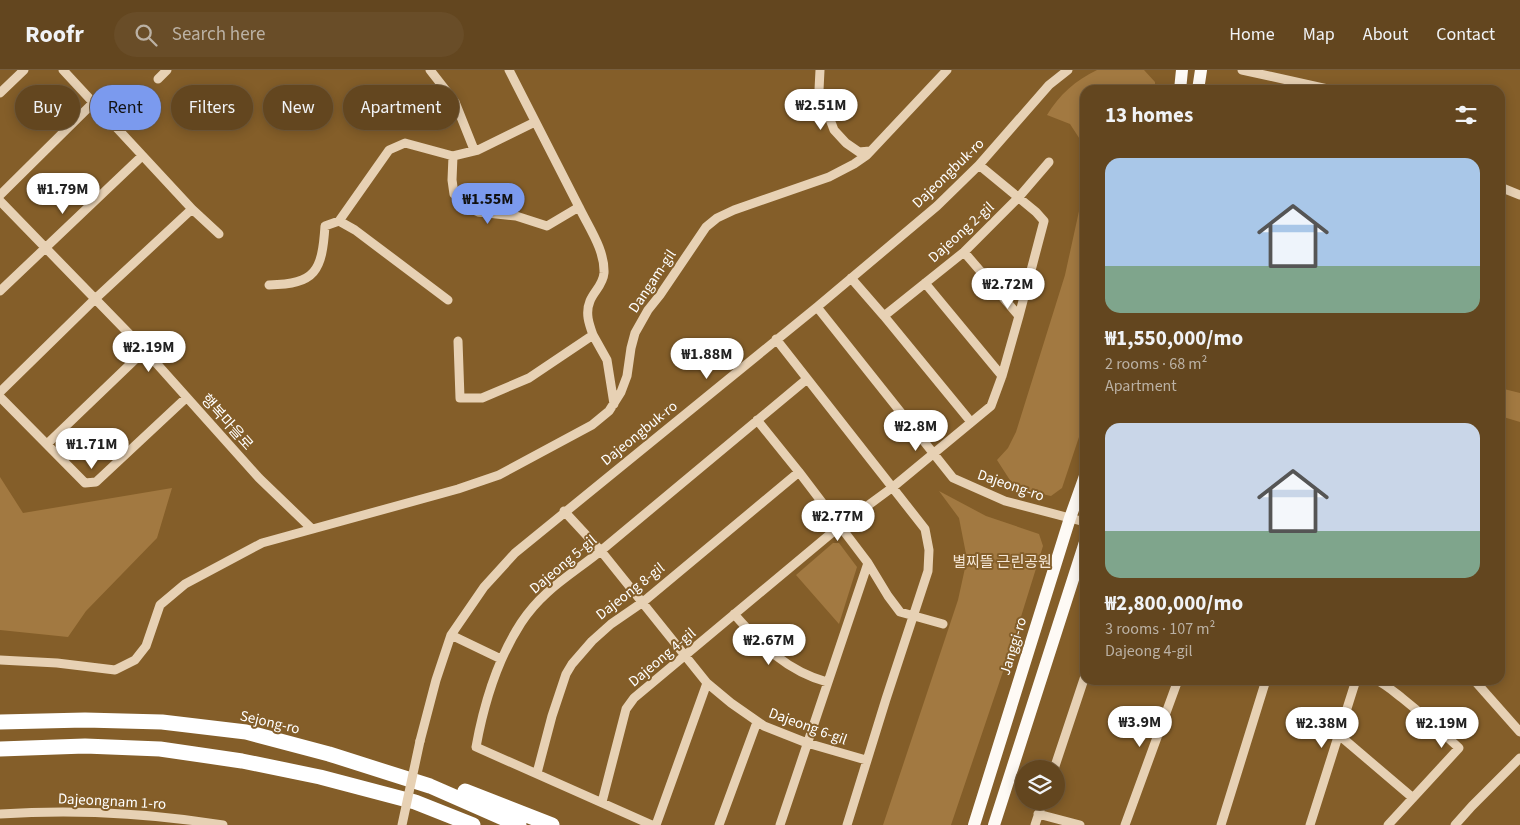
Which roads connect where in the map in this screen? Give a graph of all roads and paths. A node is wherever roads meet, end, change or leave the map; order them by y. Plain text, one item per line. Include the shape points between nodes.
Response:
1 (24, 70) edge
2 (63, 70) edge
3 (167, 70) edge
4 (430, 70) edge
5 (509, 70) edge
6 (820, 70) edge
7 (948, 70) edge
8 (1068, 70) edge
9 (1182, 70) edge
10 (1202, 70) edge
11 (1242, 70) edge
12 (158, 79) dead end
13 (1180, 85) edge
14 (1199, 85) edge
15 (1309, 85) edge
16 (0, 93) edge
17 (90, 101) edge
18 (90, 107) edge
19 (535, 122) junction
20 (118, 130) edge
21 (478, 150) junction
22 (870, 151) junction
23 (142, 156) junction
24 (453, 156) junction
25 (1050, 162) dead end
26 (979, 165) junction
27 (1505, 189) edge
28 (0, 195) edge
29 (1520, 195) edge
30 (1018, 198) junction
31 (0, 201) edge
32 (579, 207) junction
33 (192, 209) junction
34 (339, 221) junction
35 (219, 234) dead end
36 (45, 248) junction
37 (964, 252) junction
38 (851, 278) junction
39 (925, 283) junction
40 (269, 286) dead end
41 (0, 291) edge
42 (95, 299) junction
43 (448, 300) dead end
44 (817, 306) junction
45 (884, 316) junction
46 (1019, 316) junction
47 (593, 335) junction
48 (776, 339) junction
49 (458, 341) dead end
50 (145, 350) junction
51 (1002, 376) junction
52 (807, 379) junction
53 (0, 392) edge
54 (0, 397) edge
55 (186, 398) junction
56 (614, 404) junction
57 (757, 420) junction
58 (971, 422) junction
59 (47, 444) junction
60 (932, 453) junction
61 (799, 472) junction
62 (893, 487) junction
63 (1080, 490) edge
64 (564, 511) junction
65 (1070, 518) junction
66 (1080, 521) edge
67 (840, 526) junction
68 (312, 529) junction
69 (601, 551) junction
70 (1080, 558) edge
71 (868, 563) junction
72 (643, 602) junction
73 (734, 614) junction
74 (913, 616) junction
75 (943, 624) dead end
76 (451, 634) junction
77 (685, 655) junction
78 (501, 659) junction
79 (0, 660) edge
80 (827, 682) junction
81 (707, 684) junction
82 (1082, 685) edge
83 (1176, 685) edge
84 (1264, 685) edge
85 (1354, 685) edge
86 (1385, 685) edge
87 (1478, 685) edge
88 (0, 722) edge
89 (757, 722) junction
90 (1520, 732) edge
91 (1339, 735) junction
92 (807, 743) junction
93 (0, 749) edge
94 (329, 754) junction
95 (1520, 758) edge
96 (866, 760) junction
97 (1057, 760) edge
98 (537, 773) junction
99 (1413, 798) junction
100 (415, 802) junction
101 (602, 802) junction
102 (1040, 810) edge
103 (0, 814) edge
104 (1038, 814) junction
105 (223, 825) edge
106 (402, 825) edge
107 (455, 825) edge
108 (473, 825) edge
109 (519, 825) edge
110 (552, 825) edge
111 (652, 825) edge
112 (656, 825) edge
113 (719, 825) edge
114 (780, 825) edge
115 (846, 825) edge
116 (974, 825) edge
117 (994, 825) edge
118 (1035, 825) edge
119 (1080, 825) edge
120 (1125, 825) edge
121 (1221, 825) edge
122 (1310, 825) edge
123 (1388, 825) edge
124 (1455, 825) edge

1 - 16 street
2 - 17 street
3 - 12 street
4 - 21 street via 455,102 473,147
5 - 19 street
6 - 22 street via 819,90 834,130 859,152
7 - 22 street, Dangam-gil
8 - 26 street, Dajeongbuk-ro via 1049,85
9 - 13 main road
10 - 14 main road
11 - 15 street
18 - 28 street
19 - 21 street
19 - 32 street
20 - 23 street
21 - 24 street
22 - 56 street, Dangam-gil via 829,177 734,210 706,227 648,310 636,333 627,376
23 - 33 street
23 - 36 street
24 - 32 street via 454,194 468,208 516,216 547,226
24 - 34 street via 405,143 389,150
25 - 30 street, Dajeong 2-gil
26 - 30 street
26 - 38 street, Dajeongbuk-ro via 937,206
27 - 29 street
30 - 37 street, Dajeong 2-gil
30 - 46 street, Dajeong 4-gil via 1044,221
31 - 36 street, 행복마을로
32 - 47 street via 602,256 604,274 590,301 587,315
33 - 35 street
33 - 42 street
34 - 40 street via 325,226 319,264 309,277 290,285
34 - 43 street
36 - 41 street
36 - 42 street, 행복마을로
37 - 39 street, Dajeong 2-gil
37 - 46 street
38 - 44 street, Dajeongbuk-ro
38 - 45 street
39 - 45 street, Dajeong 2-gil
39 - 51 street
42 - 50 street, 행복마을로
42 - 53 street
44 - 48 street, Dajeongbuk-ro
44 - 60 street, Dajeong-ro
45 - 58 street
46 - 51 street, Dajeong 4-gil
47 - 49 street via 529,378 482,398 460,398
47 - 56 street via 607,360
48 - 52 street
48 - 64 street, Dajeongbuk-ro
50 - 55 street, 행복마을로
50 - 59 street
51 - 58 street, Dajeong 4-gil via 991,406
52 - 57 street, Dajeong 5-gil
52 - 62 street
54 - 59 street
55 - 59 street via 96,482 85,483
55 - 68 street, 행복마을로 via 259,478
56 - 68 street, Dangam-gil via 592,425 499,475
57 - 61 street
57 - 69 street, Dajeong 5-gil
58 - 60 street, Dajeong 4-gil
60 - 62 street, Dajeong 4-gil
60 - 65 street, Dajeong-ro via 953,478 1005,501
61 - 67 street
61 - 72 street, Dajeong 8-gil
62 - 67 street, Dajeong 4-gil
62 - 74 street via 924,529 929,550 928,571
63 - 65 main road, Janggi-ro
64 - 69 street, Dajeong 6-gil
64 - 76 street, Dajeongbuk-ro via 508,560 484,586
65 - 66 street, Dajeong-ro
65 - 116 main road, Janggi-ro
67 - 71 street
67 - 73 street, Dajeong 4-gil
68 - 79 street, Dangam-gil via 262,543 185,584 160,605 146,646 135,660 115,670
69 - 72 street, Dajeong 6-gil
69 - 78 street, Dajeong 5-gil via 560,580 539,600
70 - 117 main road
71 - 74 street via 900,612
71 - 80 street
72 - 77 street, Dajeong 6-gil
72 - 98 street, Dajeong 8-gil via 604,629 572,664 561,687
73 - 77 street, Dajeong 4-gil
73 - 80 street via 785,664
74 - 75 street
74 - 96 street
76 - 78 street
76 - 106 street, Dajeongbuk-ro, bridge via 420,741
77 - 81 street, Dajeong 6-gil
77 - 101 street, Dajeong 4-gil via 634,698 626,709
78 - 98 street, Dajeong 5-gil via 476,747
80 - 92 street
81 - 89 street, Dajeong 6-gil
81 - 112 street
82 - 97 street
83 - 120 street
84 - 121 street
85 - 91 street
86 - 99 street via 1459,748
87 - 90 street
88 - 94 highway, Sejong-ro via 162,722 246,732
89 - 92 street, Dajeong 6-gil
89 - 113 street
91 - 99 street
91 - 122 street
92 - 96 street, Dajeong 6-gil
92 - 114 street
93 - 100 highway via 85,746 160,749 242,761
94 - 109 highway, Sejong-ro via 430,786
94 - 110 highway via 391,766
95 - 124 street
96 - 115 street
98 - 101 street, Dajeong 5-gil
99 - 123 street
100 - 107 highway
100 - 108 highway
101 - 111 street, Dajeong 5-gil
102 - 104 street
103 - 105 street, Dajeongnam 1-ro via 76,811
104 - 118 street
104 - 119 street

